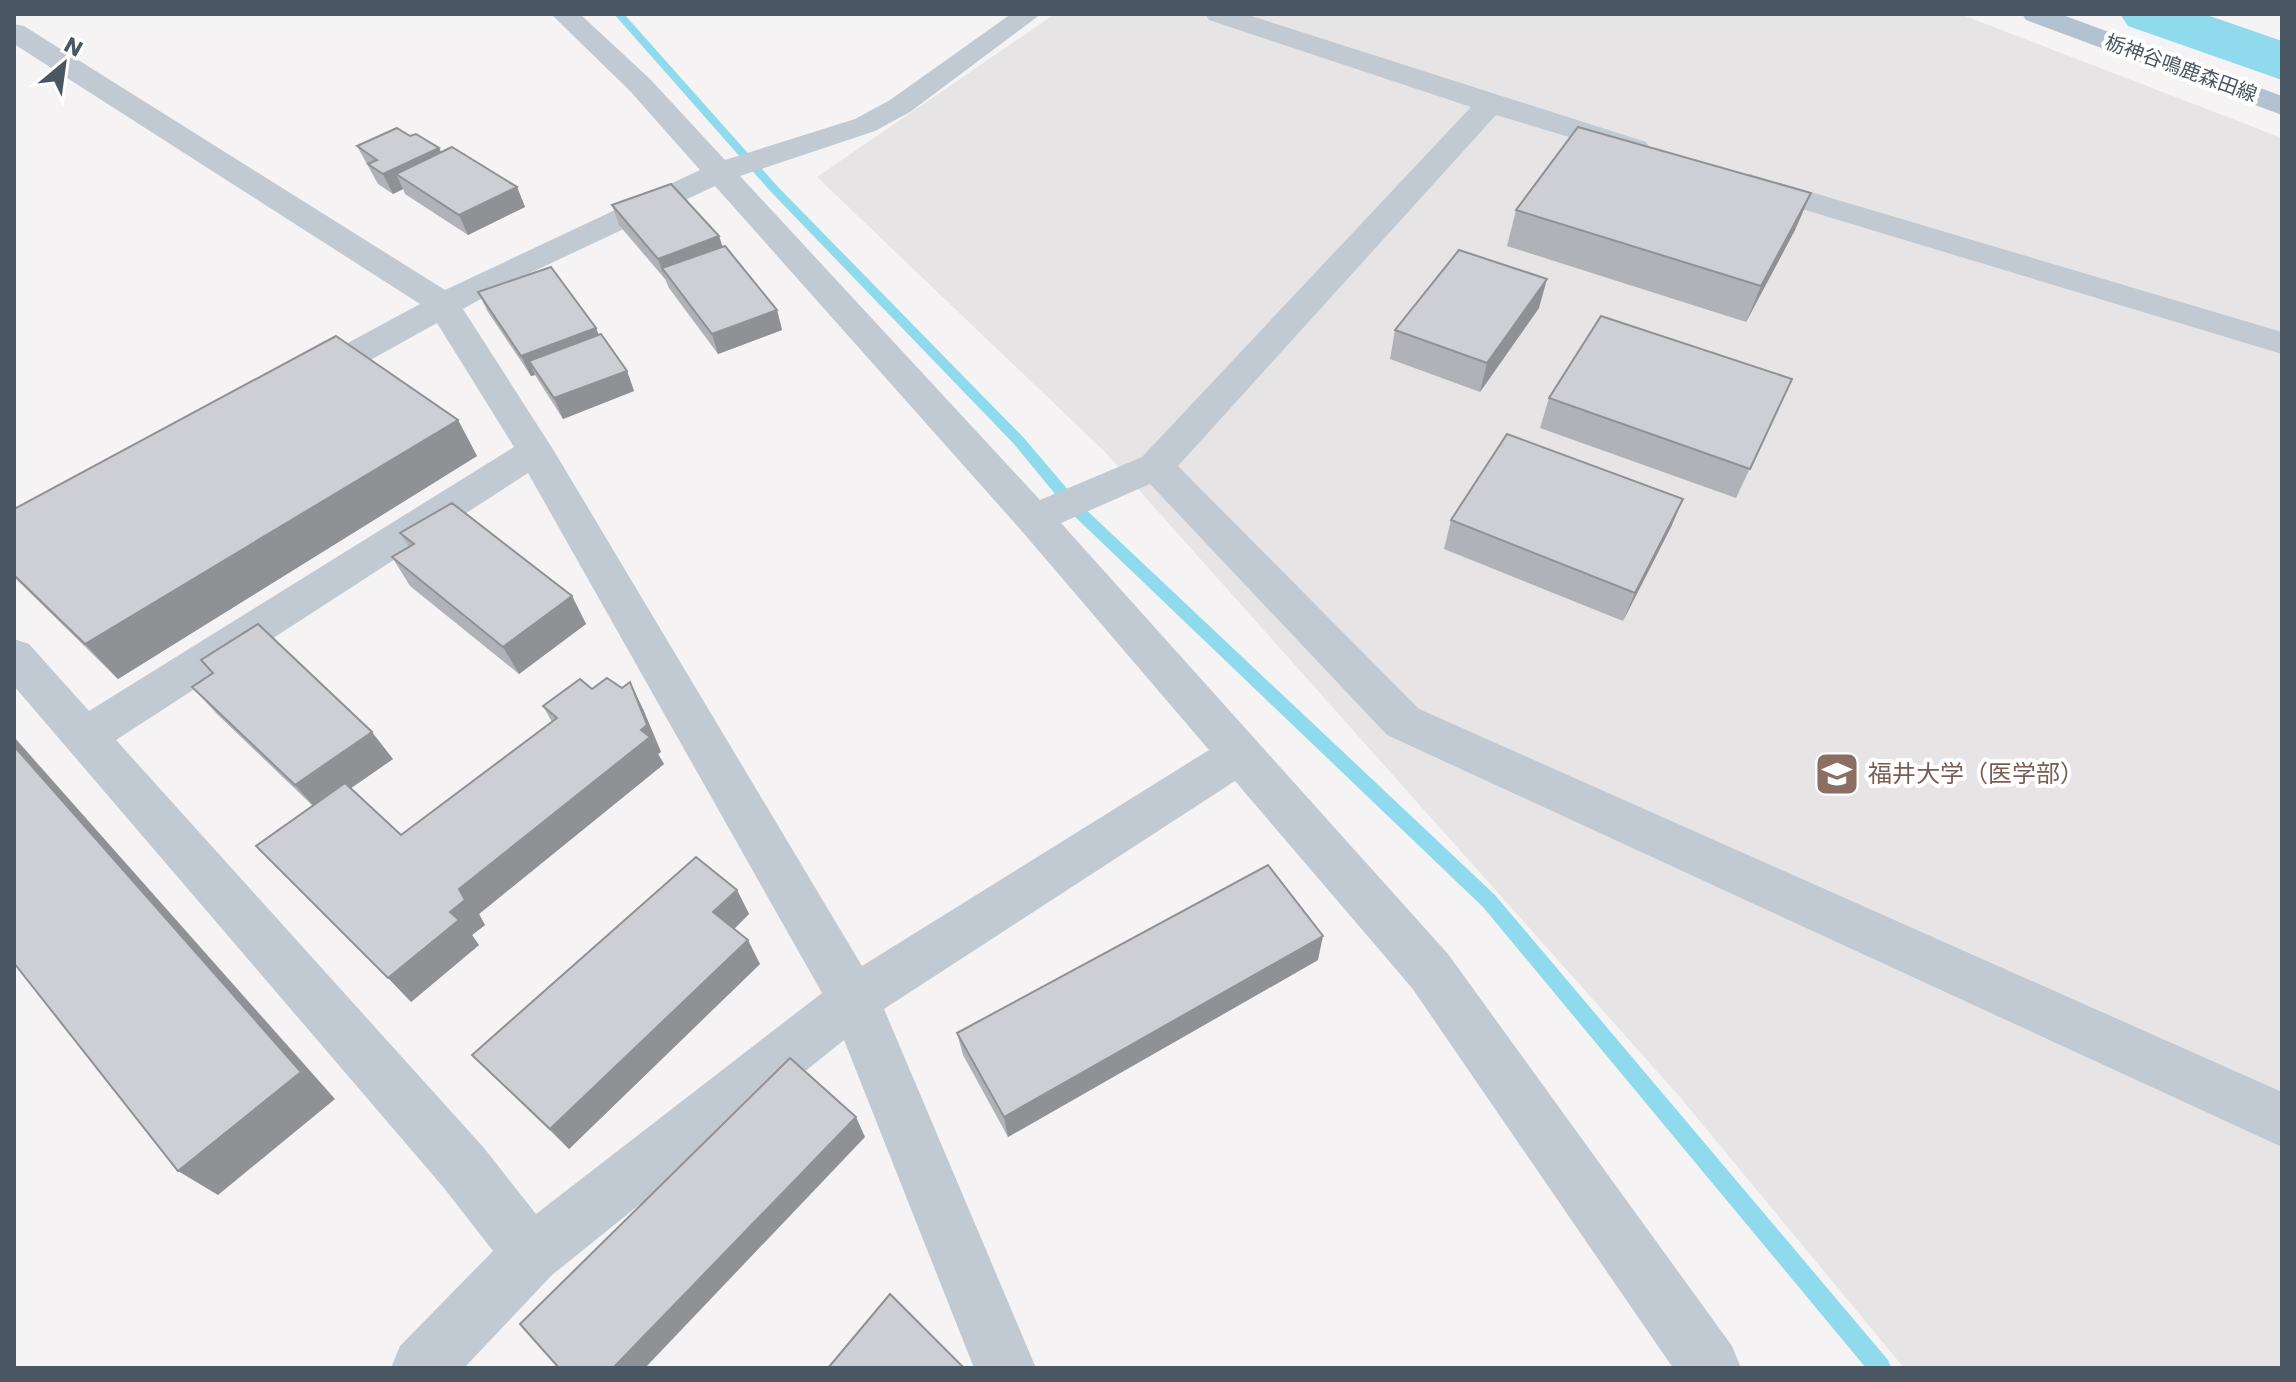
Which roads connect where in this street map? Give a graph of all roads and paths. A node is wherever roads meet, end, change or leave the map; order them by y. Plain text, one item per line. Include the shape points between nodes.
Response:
1 (564, 14) edge
2 (1028, 14) edge
3 (1218, 14) edge
4 (2035, 14) edge
5 (14, 32) edge
6 (1490, 104) junction
7 (2282, 106) edge
8 (1660, 155) edge
9 (720, 172) junction
10 (1721, 174) edge
11 (443, 304) junction
12 (2282, 343) edge
13 (277, 396) edge
14 (535, 451) junction
15 (1156, 466) junction
16 (1034, 519) junction
17 (14, 656) edge
18 (84, 737) junction
19 (1240, 754) junction
20 (854, 1000) junction
21 (2282, 1120) edge
22 (531, 1254) junction
23 (422, 1368) edge
24 (1005, 1368) edge
25 (1710, 1368) edge

1 - 9 street via 640,85
2 - 9 street via 865,125
3 - 6 street
4 - 7 main road, 栃神谷鳴鹿森田線
5 - 11 street
6 - 8 street
6 - 15 street
9 - 11 street
9 - 16 street
10 - 12 street
11 - 13 street
11 - 14 street
14 - 18 street
14 - 20 street
15 - 16 street
15 - 21 street via 1403,722
16 - 19 street
17 - 18 street
18 - 22 street via 464,1168
19 - 20 street
19 - 25 street via 1430,971
20 - 22 street
20 - 24 street
22 - 23 street

